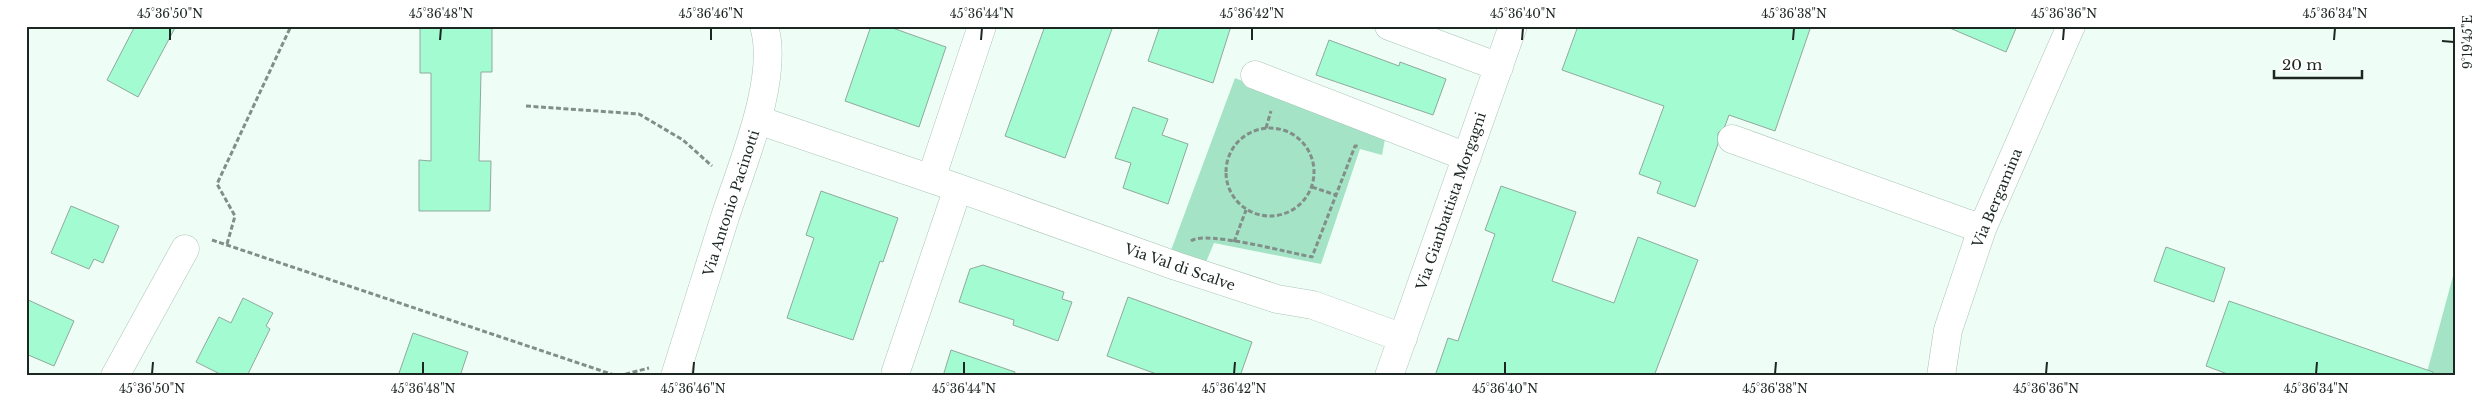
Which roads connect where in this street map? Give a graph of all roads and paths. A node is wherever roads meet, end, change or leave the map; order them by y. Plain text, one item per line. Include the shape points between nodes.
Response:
1 (291, 26) edge
2 (764, 26) edge
3 (982, 26) edge
4 (1389, 26) edge
5 (1513, 26) edge
6 (2071, 26) edge
7 (1499, 67) junction
8 (1255, 75) dead end
9 (526, 106) dead end
10 (758, 120) junction
11 (1732, 139) dead end
12 (1364, 147) dead end
13 (1467, 157) junction
14 (714, 168) dead end
15 (931, 179) junction
16 (1312, 187) junction
17 (958, 188) junction
18 (1336, 196) junction
19 (1246, 210) junction
20 (1982, 229) junction
21 (1234, 242) junction
22 (228, 244) junction
23 (185, 249) joint
24 (1176, 266) junction
25 (1403, 338) junction
26 (896, 371) dead end
27 (678, 375) edge
28 (115, 376) edge
29 (617, 376) edge
30 (1389, 376) edge
31 (1940, 376) edge

1 - 22 path via 217,184 235,216
2 - 10 street, Via Antonio Pacinotti via 767,36 766,74
3 - 15 street
4 - 7 street
5 - 7 street, Via Gianbattista Morgagni
6 - 20 street, Via Bergamina
7 - 13 street, Via Gianbattista Morgagni
8 - 13 street
9 - 14 path via 639,114 683,140
10 - 15 street, Via Val di Scalve
10 - 27 street, Via Antonio Pacinotti
11 - 20 street
12 - 18 path via 1355,146
13 - 25 street, Via Gianbattista Morgagni
15 - 17 street, Via Val di Scalve
16 - 18 path
16 - 19 path via 1301,204 1289,212 1274,216
16 - 19 path via 1314,163 1301,140 1279,128 1254,131 1242,138 1227,160 1228,187
17 - 24 street, Via Val di Scalve
17 - 26 street
18 - 21 path via 1312,257
19 - 21 path
20 - 31 street, Via Bergamina via 1948,330
21 - 24 path via 1196,237 1185,246
22 - 23 path via 189,233
22 - 29 path
23 - 28 street
24 - 25 street, Via Val di Scalve via 1277,299 1313,305
25 - 30 street, Via Gianbattista Morgagni

